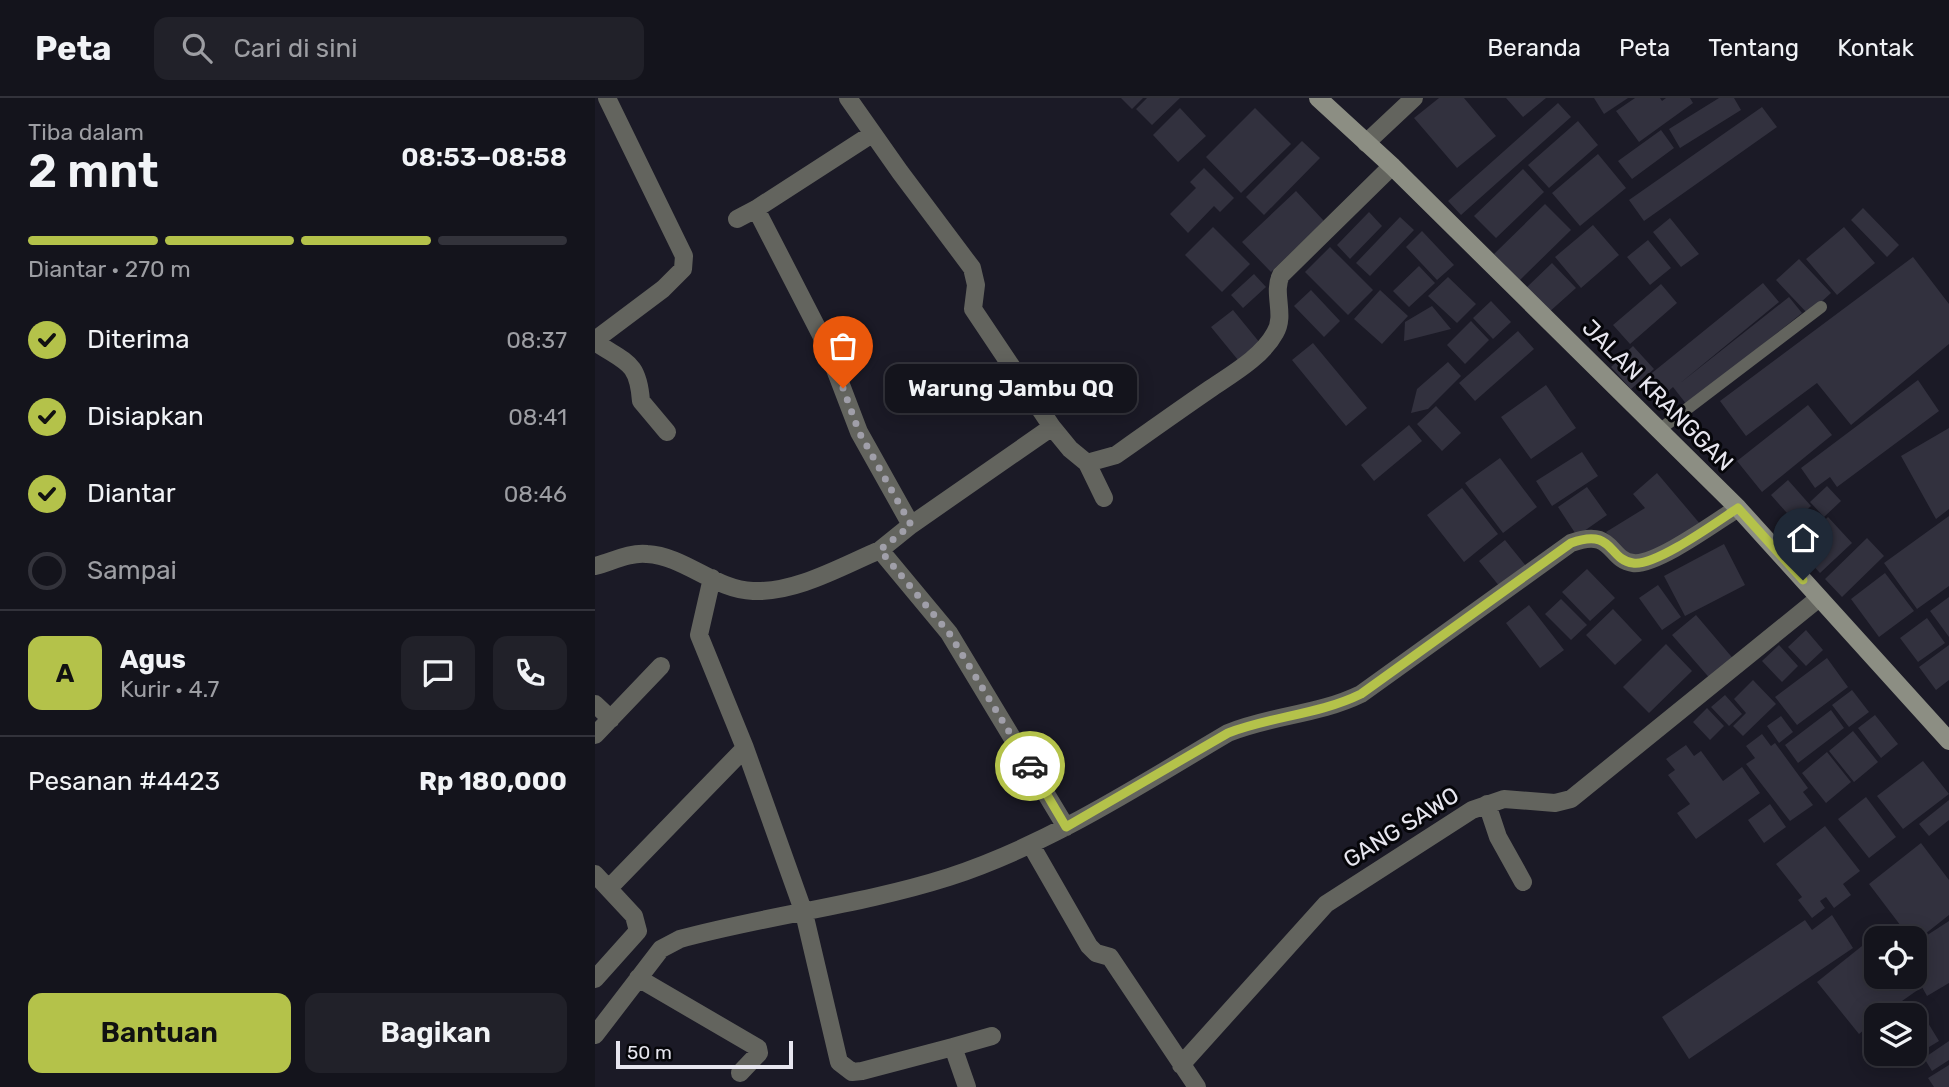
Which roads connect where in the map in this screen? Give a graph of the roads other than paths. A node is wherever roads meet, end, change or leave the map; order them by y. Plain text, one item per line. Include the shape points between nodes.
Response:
1 (607, 98) edge
2 (848, 98) edge
3 (1318, 98) edge
4 (1413, 98) edge
5 (872, 134) junction
6 (1366, 143) junction
7 (1392, 166) junction
8 (756, 209) junction
9 (737, 219) dead end
10 (1821, 307) dead end
11 (595, 341) edge
12 (1052, 427) junction
13 (1658, 431) junction
14 (667, 432) dead end
15 (1087, 463) junction
16 (1104, 498) dead end
17 (1738, 508) junction
18 (911, 525) junction
19 (880, 550) junction
20 (595, 566) edge
21 (712, 578) junction
22 (1819, 598) junction
23 (661, 666) dead end
24 (595, 704) edge
25 (611, 719) junction
26 (595, 735) edge
27 (1949, 740) edge
28 (745, 748) junction
29 (1487, 804) junction
30 (1066, 827) junction
31 (1031, 845) junction
32 (595, 874) edge
33 (1523, 882) dead end
34 (610, 887) junction
35 (804, 913) junction
36 (638, 978) junction
37 (595, 979) edge
38 (595, 1035) edge
39 (992, 1036) dead end
40 (953, 1047) junction
41 (1181, 1065) junction
42 (740, 1073) dead end
43 (967, 1087) edge
44 (1197, 1087) edge

1 - 11 street via 684,256 683,269 674,279
2 - 5 street
3 - 6 main road, JALAN KRANGGAN
4 - 6 street
5 - 8 street
5 - 12 street via 972,268 976,285 973,309
6 - 7 main road, JALAN KRANGGAN
7 - 13 main road, JALAN KRANGGAN
7 - 15 street via 1281,275 1277,331 1263,349 1116,455
8 - 9 street
8 - 18 street via 825,343 859,432
10 - 13 lane
11 - 14 street via 635,371 642,388 641,401
12 - 15 street
12 - 18 street
13 - 17 main road, JALAN KRANGGAN
15 - 16 street
17 - 22 main road, JALAN KRANGGAN
17 - 30 street via 1670,551 1637,563 1624,560 1599,540 1571,543 1361,694 1329,708 1228,733
18 - 19 street
19 - 21 street via 800,583 770,590 734,588
19 - 30 street via 949,633
20 - 21 street via 644,553
21 - 28 street via 699,635
22 - 27 main road, JALAN KRANGGAN
22 - 29 street, GANG SAWO via 1571,799 1555,803 1504,799
23 - 25 street
24 - 25 street
25 - 26 street
28 - 34 street
28 - 35 street
29 - 33 street via 1502,846
29 - 41 street, GANG SAWO via 1326,904
30 - 31 street
31 - 35 street via 947,878
31 - 41 street via 1089,946 1110,957
32 - 34 street
34 - 37 street via 634,916 638,932
35 - 36 street via 680,940 661,949
35 - 40 street via 839,1062 846,1069 862,1071
36 - 38 street
36 - 42 street via 758,1048 759,1054
39 - 40 street
40 - 43 street
41 - 44 street

